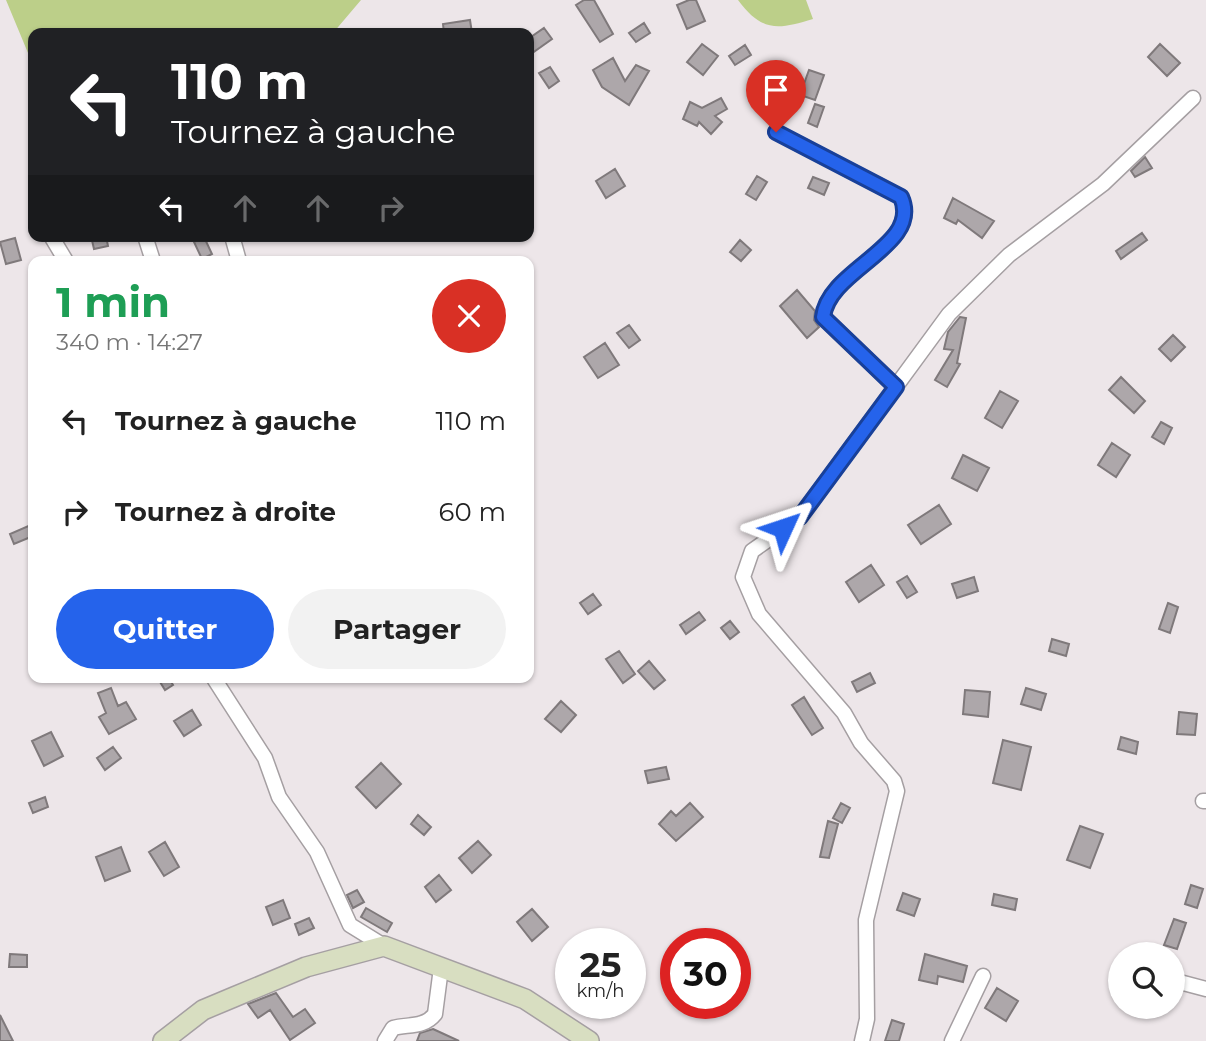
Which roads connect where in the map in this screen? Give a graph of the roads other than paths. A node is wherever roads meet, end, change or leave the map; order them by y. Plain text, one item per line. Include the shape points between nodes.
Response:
1 (1193, 98) dead end
2 (776, 132) dead end
3 (896, 387) junction
4 (217, 683) edge
5 (357, 932) junction
6 (384, 946) junction
7 (345, 955) junction
8 (441, 968) junction
9 (983, 976) dead end
10 (1185, 983) edge
11 (1206, 989) edge
12 (566, 1034) edge
13 (163, 1041) edge
14 (384, 1041) edge
15 (589, 1041) edge
16 (862, 1041) edge
17 (952, 1041) edge

1 - 3 street via 1103,184 1009,255 949,314
2 - 3 street via 901,197 905,222 831,297 823,317
3 - 16 street via 800,517 755,547 743,577 769,628 844,713 897,791 866,920 867,1019
4 - 5 street via 265,758 279,797 317,852 345,918
5 - 6 street
5 - 7 street
6 - 7 main road
6 - 8 main road
7 - 13 main road via 203,1010
8 - 12 main road via 507,991
8 - 14 street via 431,1020 393,1028
9 - 17 street
10 - 11 street
12 - 15 main road

